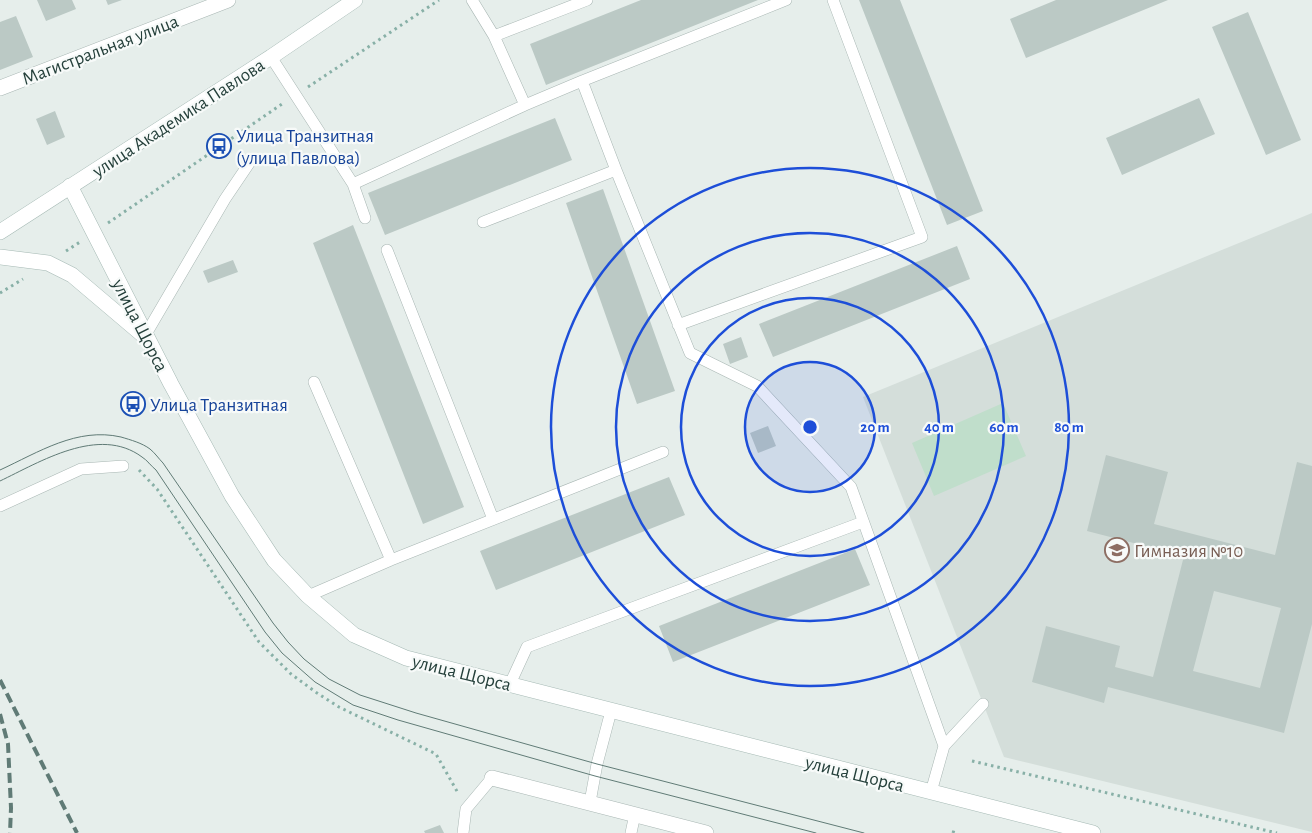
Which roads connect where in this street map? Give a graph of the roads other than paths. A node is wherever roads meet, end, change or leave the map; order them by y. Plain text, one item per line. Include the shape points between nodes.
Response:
1 (228, 0) edge
2 (472, 0) edge
3 (587, 0) edge
4 (786, 0) edge
5 (833, 0) edge
6 (352, 1) edge
7 (494, 36) junction
8 (271, 57) junction
9 (582, 81) junction
10 (0, 88) edge
11 (524, 105) junction
12 (250, 162) dead end
13 (616, 170) junction
14 (353, 184) junction
15 (70, 186) junction
16 (365, 218) dead end
17 (483, 222) dead end
18 (0, 232) edge
19 (387, 250) dead end
20 (0, 257) edge
21 (678, 325) junction
22 (147, 337) junction
23 (314, 382) dead end
24 (663, 452) dead end
25 (128, 465) road end
26 (0, 506) edge
27 (493, 519) junction
28 (863, 522) junction
29 (391, 560) junction
30 (308, 596) junction
31 (510, 684) junction
32 (983, 704) dead end
33 (611, 711) junction
34 (944, 746) junction
35 (492, 778) joint
36 (931, 792) junction
37 (590, 802) junction
38 (635, 814) junction
39 (463, 833) edge
40 (631, 833) edge
41 (706, 833) edge
42 (1093, 833) edge

1 - 10 main road, Магистральная улица
2 - 7 lane
3 - 7 lane
4 - 9 lane
5 - 21 lane via 922,237
6 - 8 main road, улица Академика Павлова
7 - 11 lane
8 - 14 lane
8 - 15 main road, улица Академика Павлова
9 - 11 lane
9 - 13 lane
11 - 14 lane
12 - 22 lane via 225,199
13 - 17 lane
13 - 21 lane
14 - 16 lane
15 - 18 main road, улица Академика Павлова
15 - 22 main road, улица Щорса
19 - 27 lane
20 - 22 main road via 48,263 72,275
21 - 28 lane via 690,353 757,386 851,487
22 - 30 main road, улица Щорса via 232,496 274,560
23 - 29 lane
24 - 27 lane
25 - 26 lane via 81,469
27 - 29 lane
28 - 31 lane via 527,647
28 - 34 lane
29 - 30 lane
30 - 31 main road, улица Щорса via 354,635 406,658
31 - 33 main road, улица Щорса
32 - 34 lane
33 - 36 main road, улица Щорса
33 - 37 lane
34 - 36 lane
35 - 37 main road
35 - 39 lane via 466,809
36 - 42 main road, улица Щорса
37 - 38 main road
38 - 40 lane
38 - 41 main road

